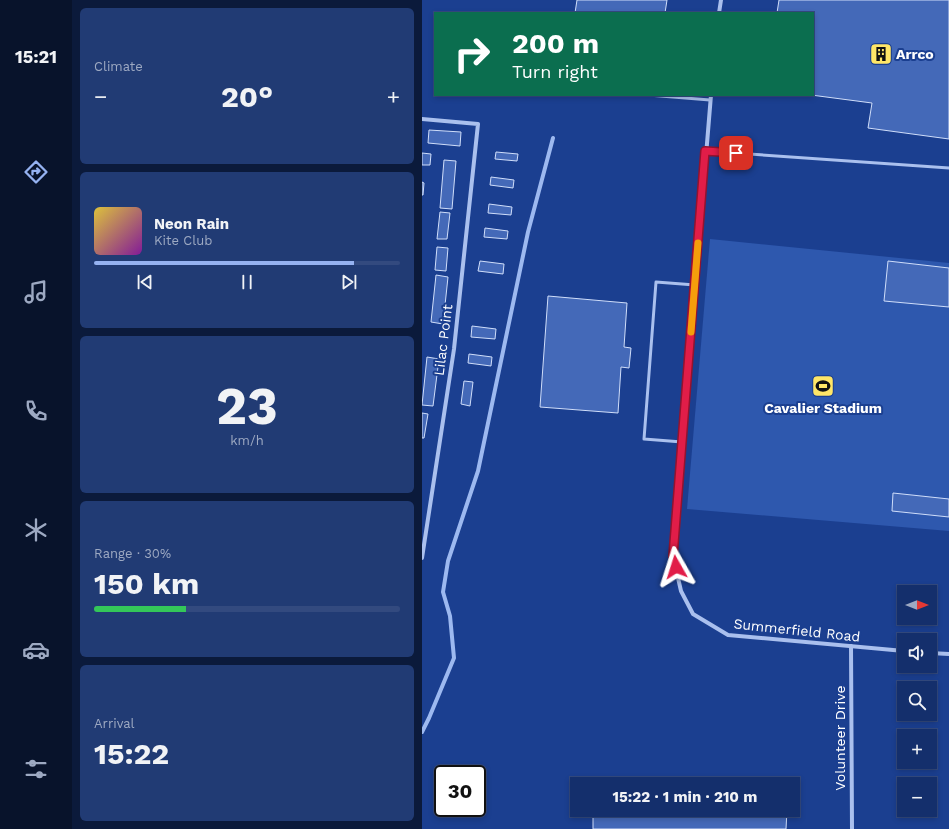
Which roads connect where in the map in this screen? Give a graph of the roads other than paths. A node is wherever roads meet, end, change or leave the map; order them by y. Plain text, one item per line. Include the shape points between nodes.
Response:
1 (720, 0) edge
2 (719, 12) edge
3 (680, 96) edge
4 (711, 97) edge
5 (422, 119) edge
6 (705, 151) junction
7 (949, 168) edge
8 (695, 285) junction
9 (682, 442) junction
10 (422, 558) edge
11 (851, 646) junction
12 (897, 650) edge
13 (937, 653) edge
14 (949, 654) edge
15 (852, 829) edge

1 - 2 street
3 - 4 lane
4 - 6 street
5 - 10 street, Lilac Point via 478,124 454,348
6 - 7 lane
6 - 8 street
8 - 9 street
8 - 9 lane via 656,282 644,439
9 - 11 street, Summerfield Road via 673,556 681,591 693,614 728,635
11 - 12 street, Summerfield Road
11 - 15 street, Volunteer Drive
13 - 14 street

